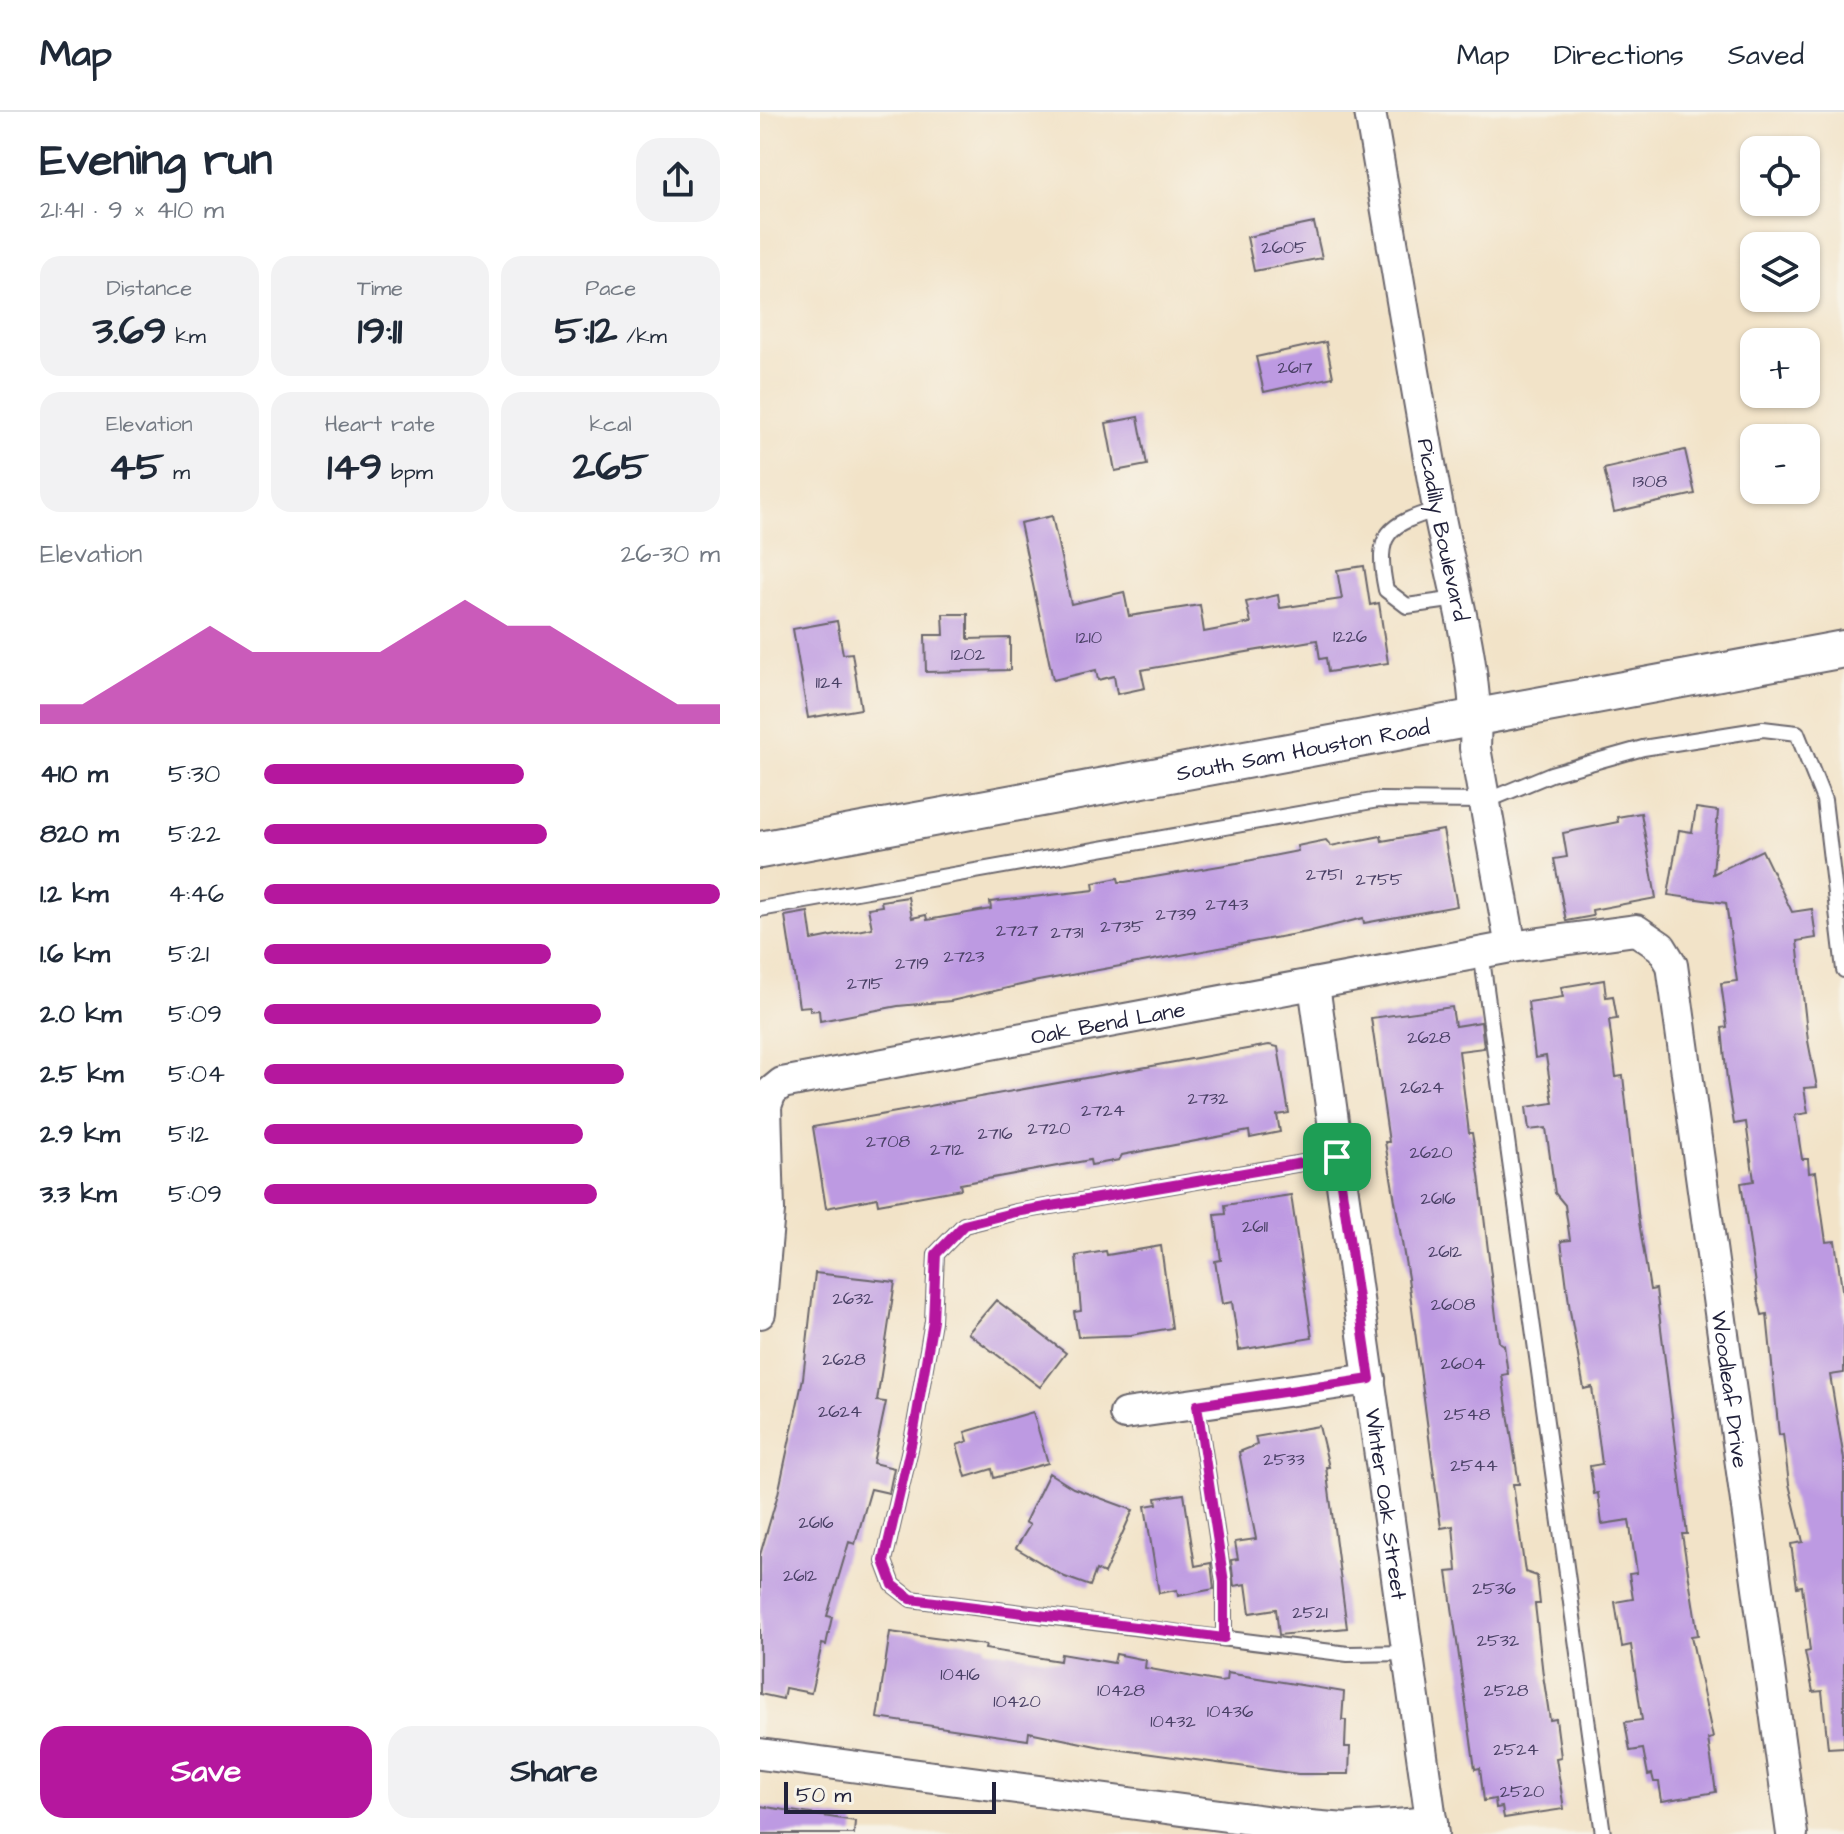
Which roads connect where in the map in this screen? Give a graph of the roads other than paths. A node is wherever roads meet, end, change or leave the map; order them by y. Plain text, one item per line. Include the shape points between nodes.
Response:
1 (1370, 112) edge
2 (1438, 509) junction
3 (1457, 599) junction
4 (1844, 649) edge
5 (1477, 717) junction
6 (1486, 801) junction
7 (760, 850) edge
8 (760, 909) edge
9 (1511, 947) junction
10 (1661, 947) joint
11 (1481, 952) junction
12 (1844, 970) edge
13 (1314, 985) junction
14 (766, 1090) edge
15 (1337, 1157) junction
16 (760, 1313) edge
17 (1370, 1379) junction
18 (1197, 1405) junction
19 (1125, 1414) dead end
20 (1224, 1638) junction
21 (1409, 1653) junction
22 (760, 1754) edge
23 (1432, 1828) edge
24 (1603, 1834) edge
25 (1792, 1834) edge

1 - 2 street, Picadilly Boulevard
2 - 3 street, Picadilly Boulevard
2 - 3 lane via 1397,522 1381,567 1386,590 1407,606
3 - 5 street, Picadilly Boulevard
4 - 5 street, South Sam Houston Road
5 - 6 street, Picadilly Boulevard via 1475,748
5 - 7 street, South Sam Houston Road
6 - 8 lane via 1378,800
6 - 9 street, Picadilly Boulevard
6 - 12 lane via 1551,774 1643,748 1763,729 1797,733 1824,800
9 - 10 street, Oak Bend Lane via 1636,930
9 - 11 street, Oak Bend Lane
10 - 25 street, Woodleaf Drive via 1672,965
11 - 13 street, Oak Bend Lane
11 - 24 lane
13 - 14 street, Oak Bend Lane via 796,1078
13 - 15 street, Winter Oak Street
14 - 16 street, Oak Bend Lane via 769,1211
15 - 17 street, Winter Oak Street
15 - 20 lane via 1016,1212 964,1225 936,1254 933,1321 884,1561 893,1585 911,1599
17 - 18 street
17 - 21 street, Winter Oak Street
18 - 19 street
18 - 20 lane via 1224,1582
20 - 21 lane via 1348,1654
21 - 23 street, Winter Oak Street
22 - 23 street via 1287,1824

